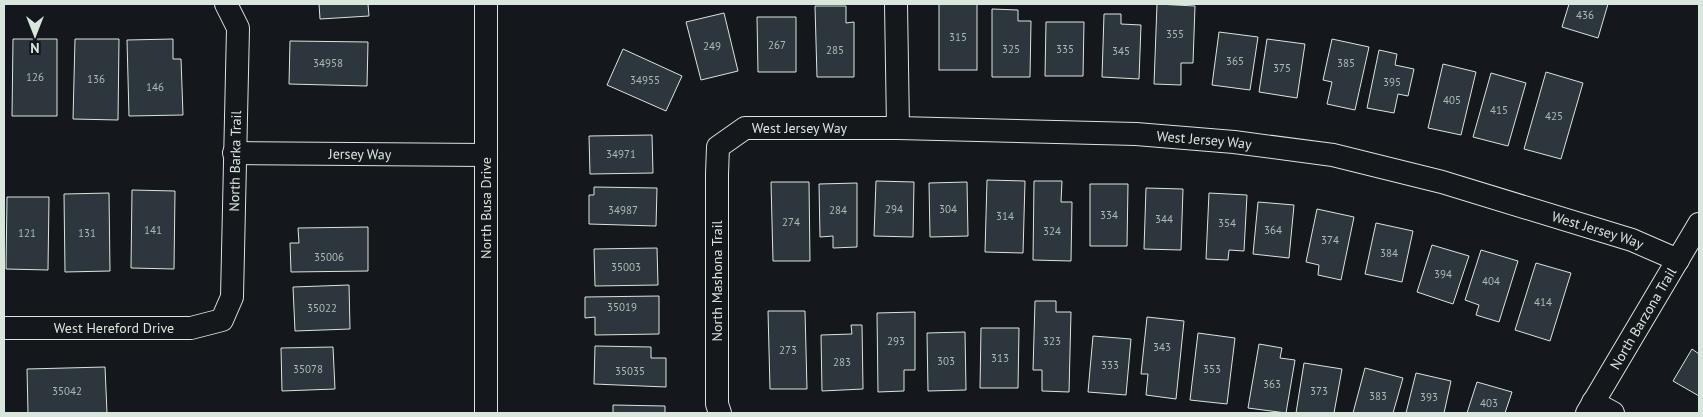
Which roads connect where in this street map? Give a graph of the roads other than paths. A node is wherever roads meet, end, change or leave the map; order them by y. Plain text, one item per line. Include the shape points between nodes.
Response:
1 (226, 4) edge
2 (486, 4) edge
3 (896, 4) edge
4 (898, 128) junction
5 (718, 147) joint
6 (234, 153) junction
7 (486, 155) junction
8 (1699, 224) edge
9 (1678, 260) junction
10 (222, 320) joint
11 (4, 328) edge
12 (1590, 408) edge
13 (486, 413) edge
14 (720, 413) edge
15 (1613, 413) edge

1 - 6 street, North Barka Trail via 238,28
2 - 7 street, North Busa Drive
3 - 4 street
4 - 5 street, West Jersey Way via 745,128
4 - 9 street, West Jersey Way via 1136,134 1333,155 1442,182 1632,240
5 - 14 street, North Mashona Trail via 717,404
6 - 7 street, Jersey Way
6 - 10 street, North Barka Trail via 232,298
7 - 13 street, North Busa Drive
8 - 9 street, North Barzona Trail
9 - 12 street, North Barzona Trail
10 - 11 street, West Hereford Drive via 191,328
12 - 15 street

